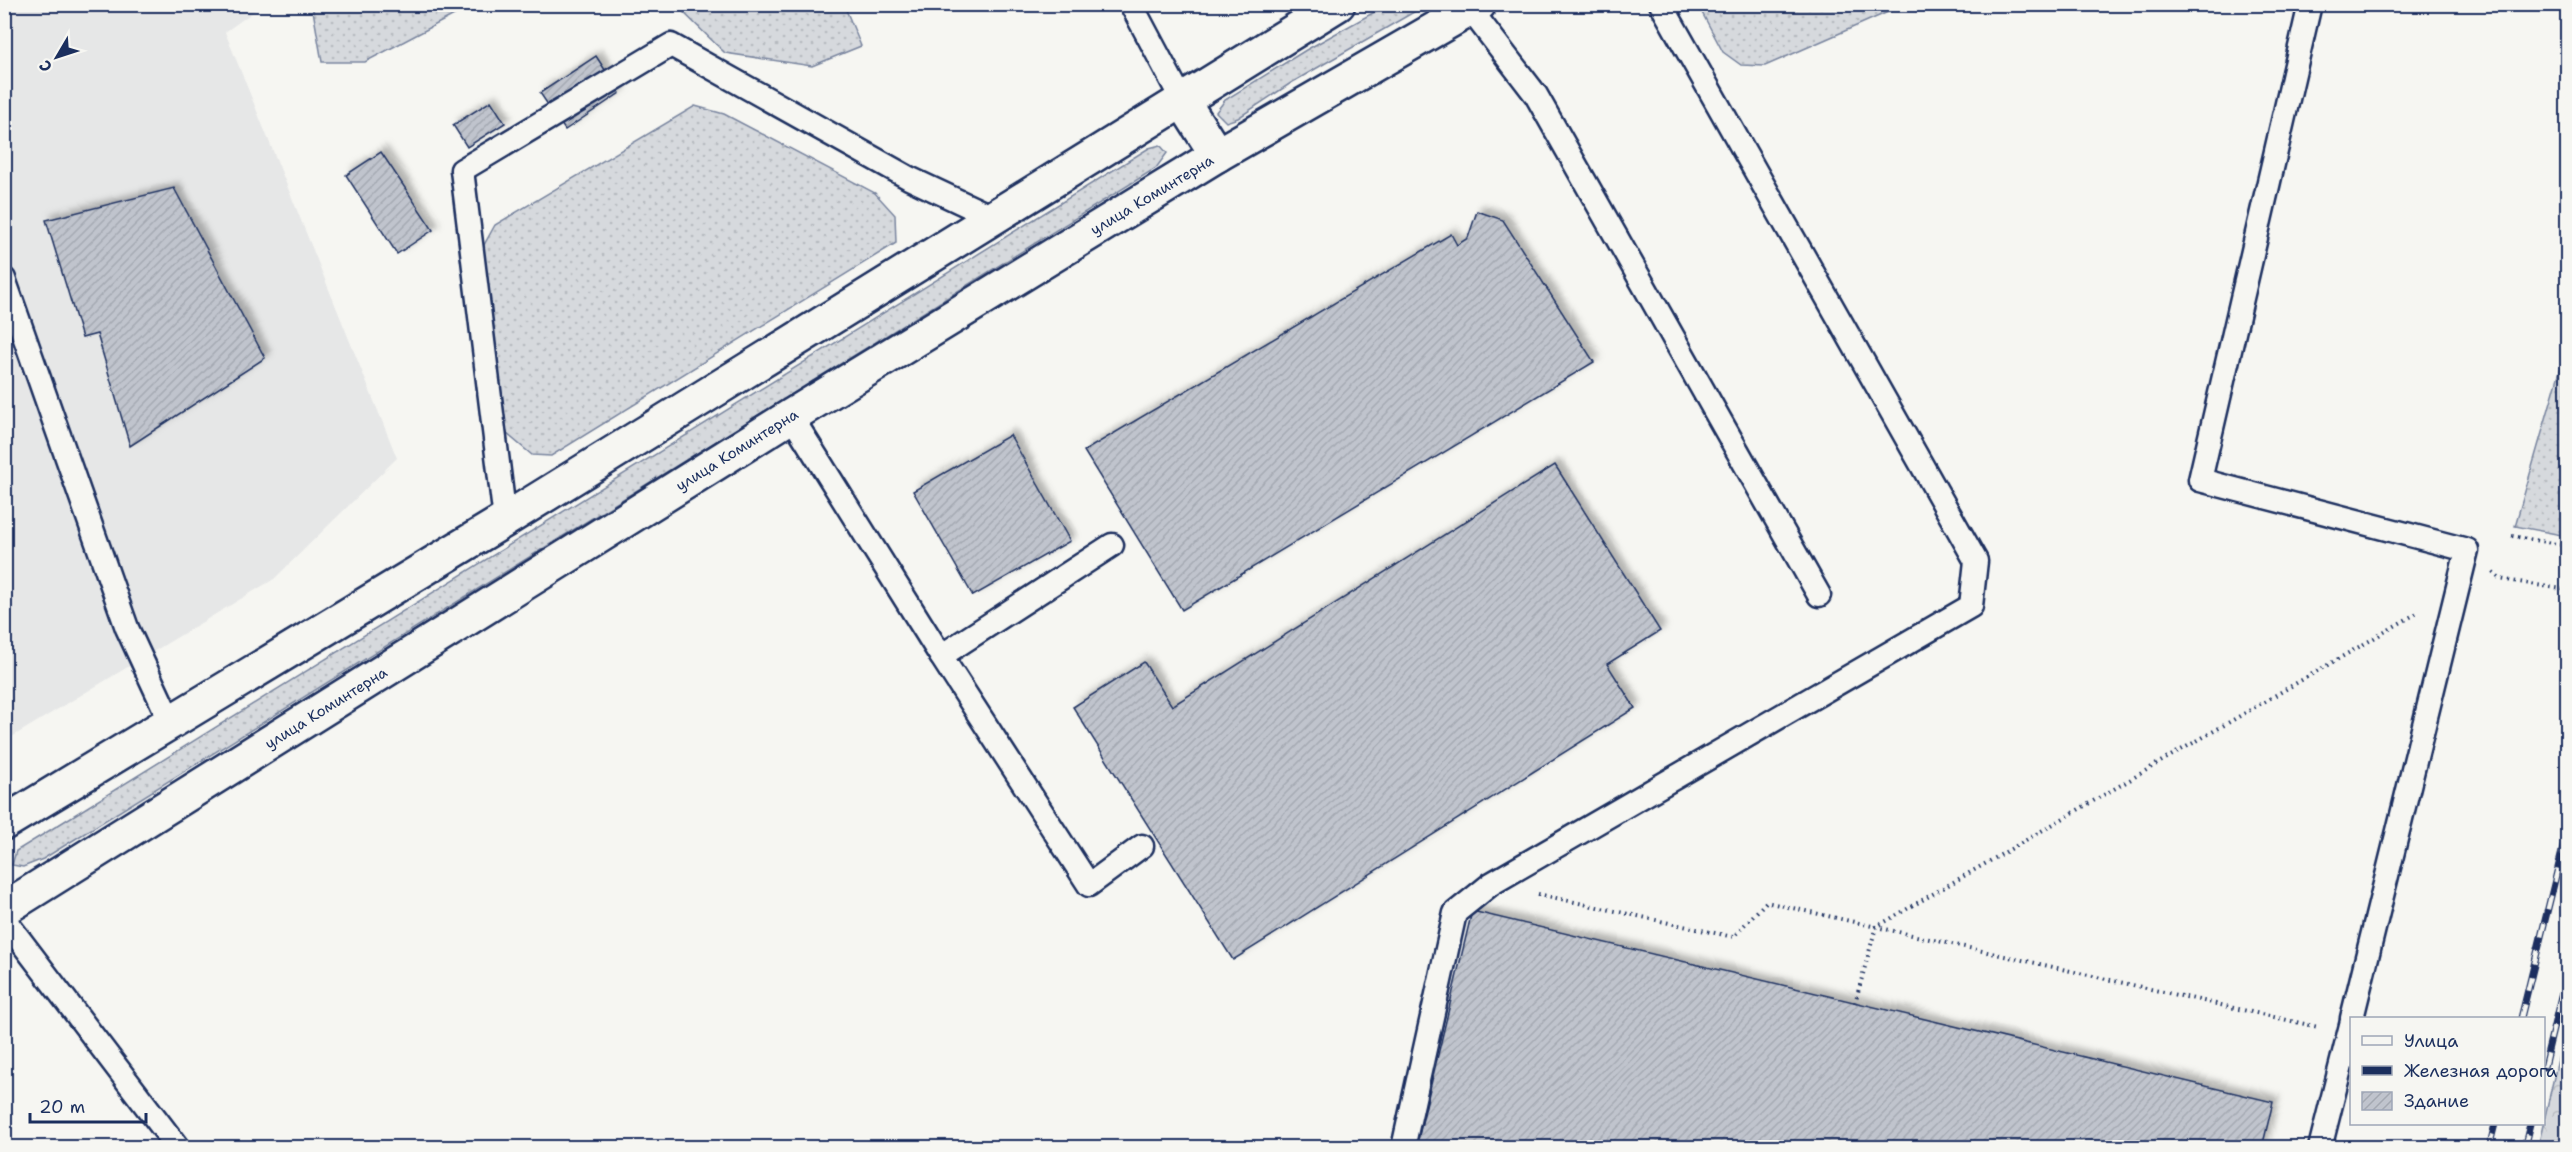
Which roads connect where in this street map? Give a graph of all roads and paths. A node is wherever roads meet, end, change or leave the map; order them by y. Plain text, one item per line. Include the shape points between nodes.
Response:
1 (1131, 4) edge
2 (1338, 4) edge
3 (1661, 4) edge
4 (2310, 4) edge
5 (1475, 7) edge
6 (1182, 100) junction
7 (1217, 155) junction
8 (992, 217) junction
9 (4, 279) edge
10 (791, 416) junction
11 (505, 520) junction
12 (2512, 536) dead end
13 (1112, 545) dead end
14 (2568, 546) edge
15 (2467, 550) junction
16 (2500, 579) junction
17 (2458, 589) junction
18 (2568, 590) edge
19 (1819, 595) dead end
20 (941, 656) junction
21 (171, 723) junction
22 (4, 823) edge
23 (1142, 846) dead end
24 (1491, 884) junction
25 (4, 909) edge
26 (4, 919) edge
27 (1876, 927) junction
28 (1855, 1003) dead end
29 (2353, 1017) edge
30 (2350, 1025) edge
31 (2350, 1029) edge
32 (178, 1148) edge
33 (1403, 1148) edge
34 (2320, 1148) edge

1 - 6 lane
2 - 6 main road
3 - 24 lane via 1976,561 1971,606
4 - 15 lane via 2200,480
5 - 7 main road, улица Коминтерна
5 - 19 lane via 1536,95
6 - 7 main road
6 - 8 main road
7 - 10 main road, улица Коминтерна
8 - 11 main road
8 - 11 lane via 909,178 670,45 462,170
9 - 21 lane via 127,628
10 - 20 lane
10 - 25 main road, улица Коминтерна
11 - 21 main road
12 - 14 path
13 - 20 lane
15 - 16 path
15 - 17 lane
16 - 17 path
16 - 18 path
17 - 27 path
17 - 29 lane
20 - 23 lane via 1089,885
21 - 22 main road
24 - 27 path via 1733,938 1766,902
24 - 33 lane via 1455,913
26 - 32 lane
27 - 28 path
27 - 30 path
31 - 34 lane

